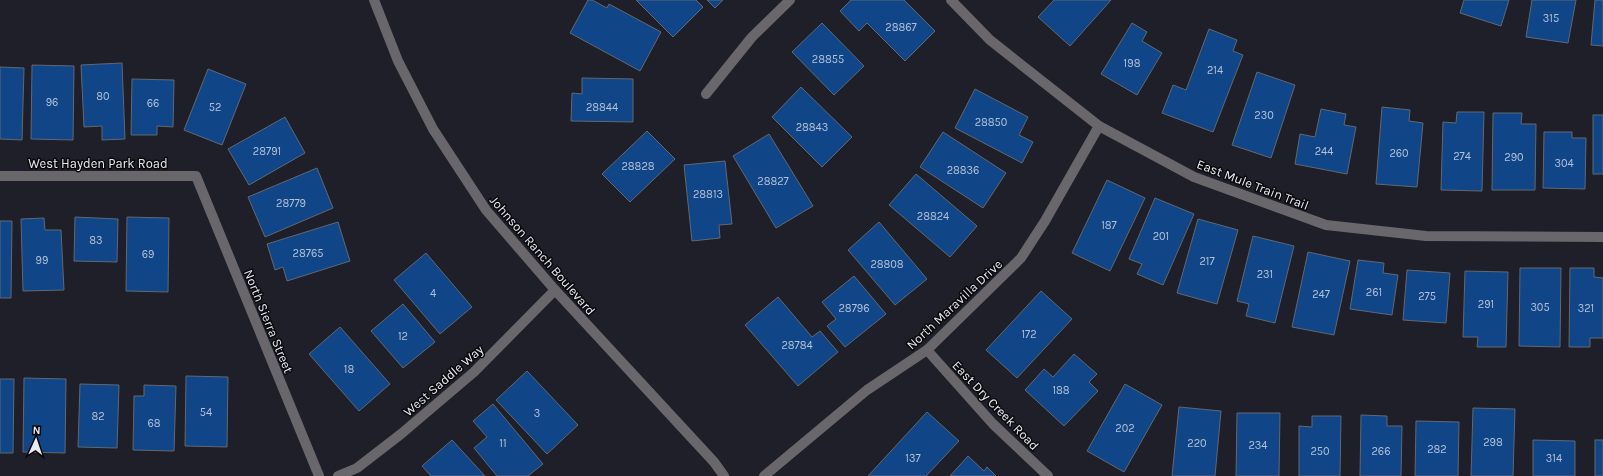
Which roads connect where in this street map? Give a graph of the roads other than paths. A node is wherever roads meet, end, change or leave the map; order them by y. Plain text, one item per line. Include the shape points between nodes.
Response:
1 (374, 0) edge
2 (790, 0) edge
3 (951, 0) edge
4 (706, 94) dead end
5 (1099, 126) junction
6 (0, 176) edge
7 (196, 176) joint
8 (1603, 237) edge
9 (555, 290) junction
10 (927, 350) junction
11 (319, 476) edge
12 (338, 476) edge
13 (724, 476) edge
14 (764, 476) edge
15 (1048, 476) edge

1 - 9 street, Johnson Ranch Boulevard via 398,61 433,129 486,210
2 - 4 street via 752,37
3 - 5 street, East Mule Train Trail via 990,40
5 - 8 street, East Mule Train Trail via 1194,177 1326,225 1426,236
5 - 10 street, North Maravilla Drive via 1021,258
6 - 7 street, West Hayden Park Road
7 - 11 street, North Sierra Street
9 - 12 street, West Saddle Way via 474,372 357,468
9 - 13 street, Johnson Ranch Boulevard via 714,462
10 - 14 street, North Maravilla Drive via 867,390
10 - 15 street, East Dry Creek Road via 993,424

